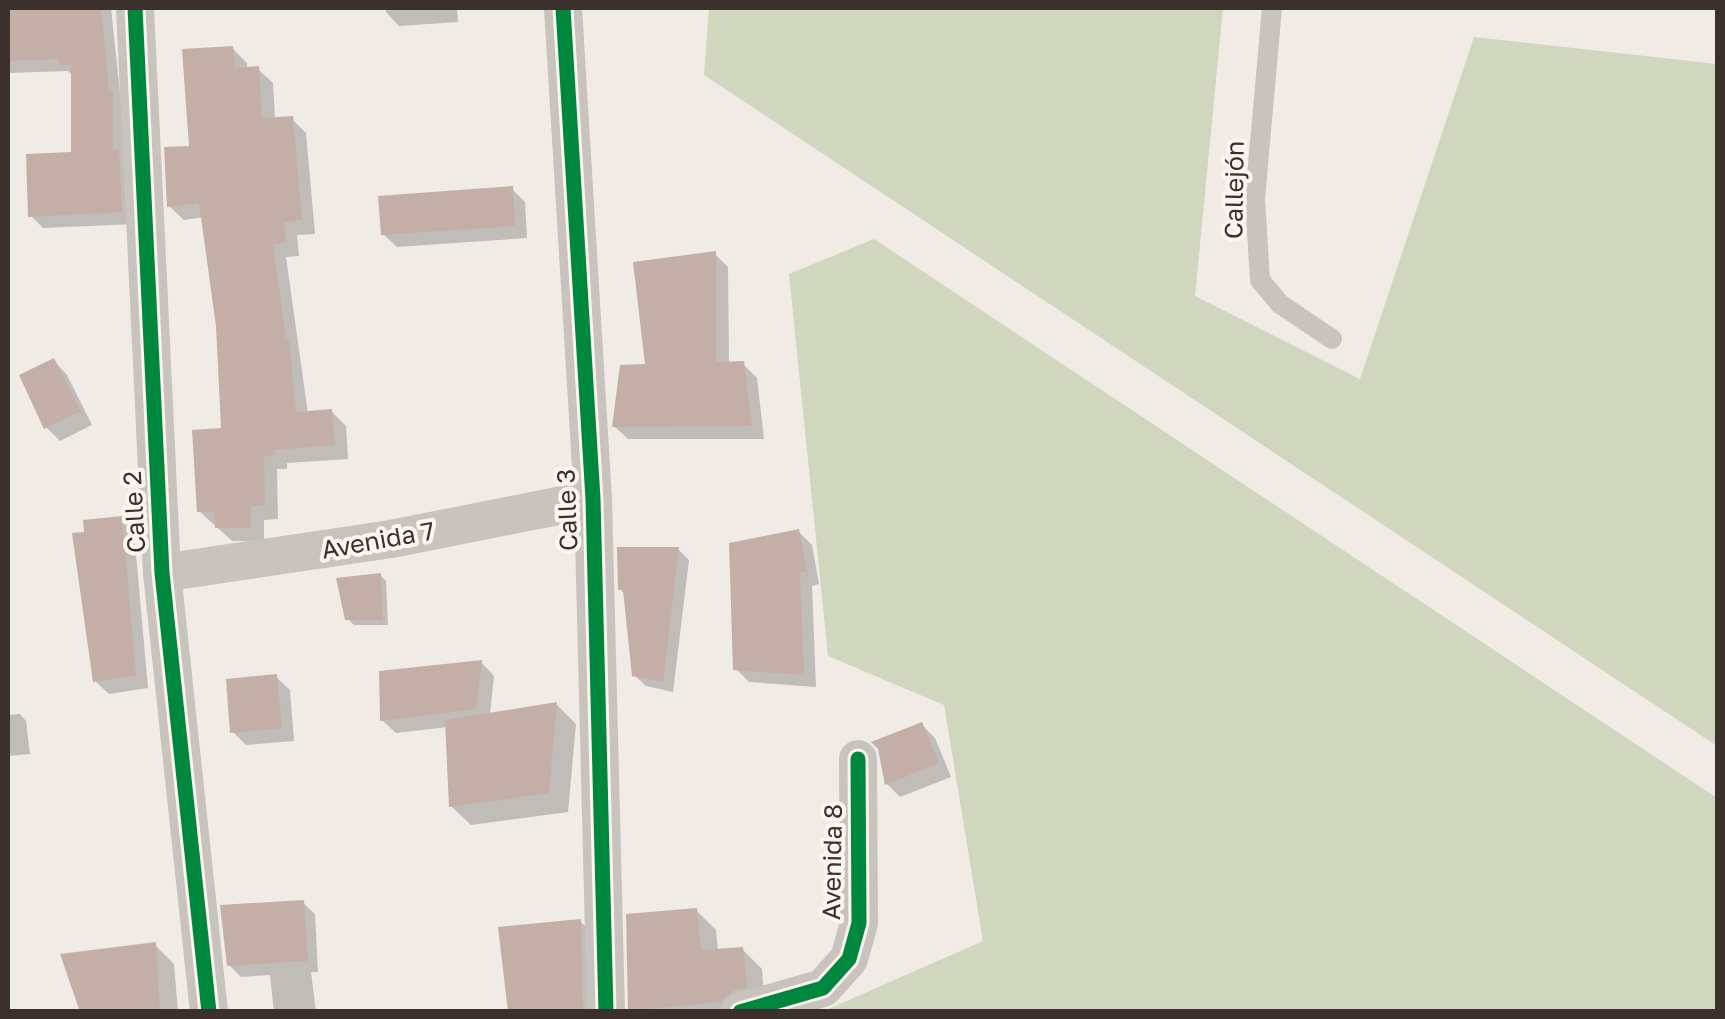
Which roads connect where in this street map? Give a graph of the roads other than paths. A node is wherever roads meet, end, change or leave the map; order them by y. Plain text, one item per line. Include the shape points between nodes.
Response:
1 (136, 8) edge
2 (563, 8) edge
3 (1272, 8) edge
4 (1332, 340) dead end
5 (593, 499) junction
6 (162, 574) junction
7 (858, 759) dead end
8 (209, 1012) edge
9 (606, 1012) edge
10 (740, 1012) edge

1 - 6 street, Calle 2
2 - 5 street, Calle 3
3 - 4 lane, Callejón via 1255,199 1260,280 1280,304
5 - 6 street, Avenida 7
5 - 9 street, Calle 3
6 - 8 street, Calle 2
7 - 10 street, Avenida 8 via 859,923 850,959 823,988

